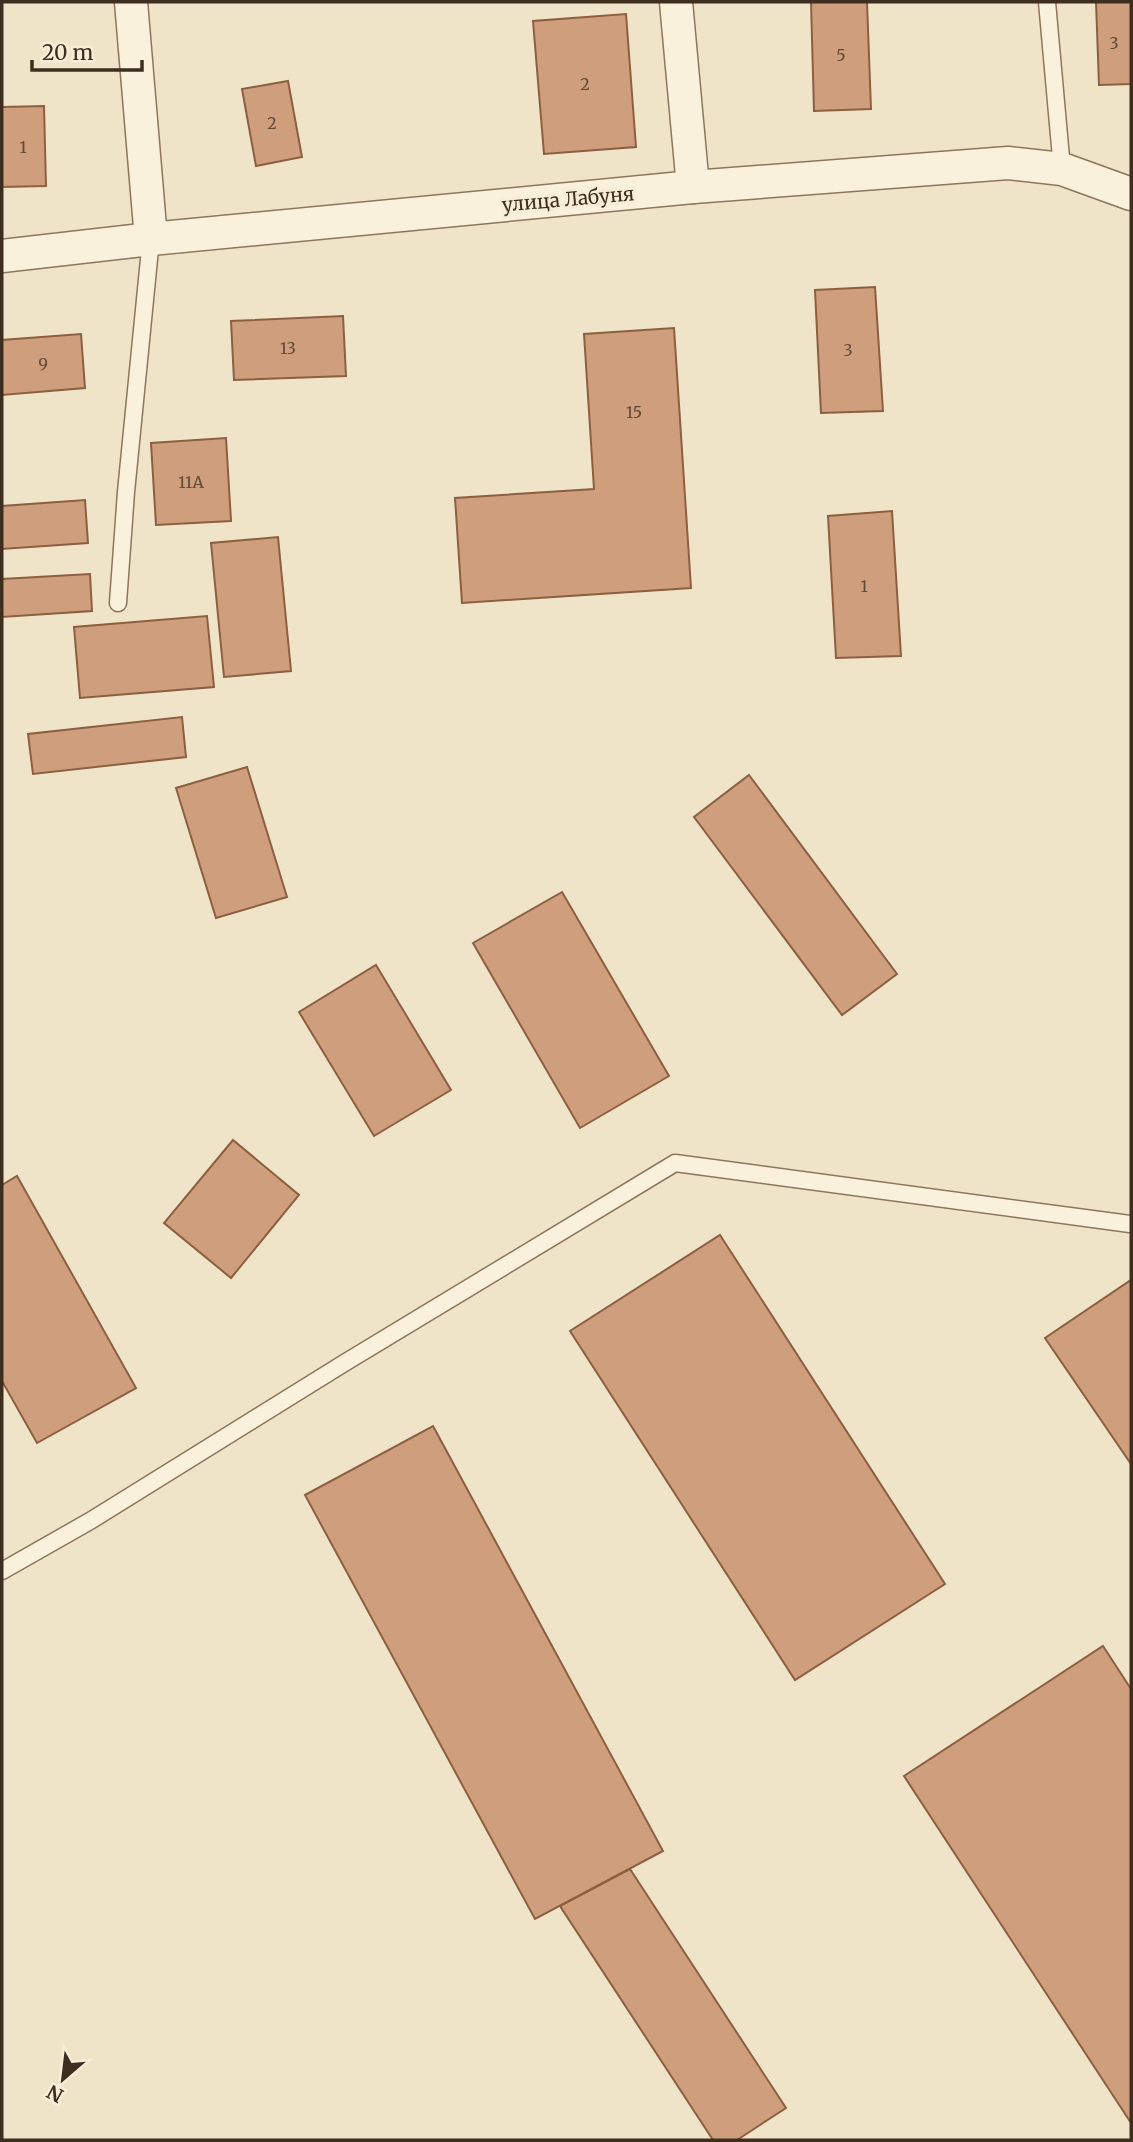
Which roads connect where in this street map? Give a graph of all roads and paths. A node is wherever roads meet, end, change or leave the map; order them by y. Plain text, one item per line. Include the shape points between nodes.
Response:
1 (131, 2) edge
2 (676, 2) edge
3 (1047, 2) edge
4 (1062, 169) junction
5 (693, 187) junction
6 (1131, 194) edge
7 (151, 239) junction
8 (2, 256) edge
9 (118, 603) dead end
10 (1130, 1224) edge
11 (2, 1571) edge

1 - 7 street
2 - 5 street
3 - 4 lane
4 - 5 street, улица Лабуня via 1008,163
4 - 6 street, улица Лабуня
5 - 7 street, улица Лабуня
7 - 8 street, улица Лабуня
7 - 9 lane
10 - 11 lane via 675,1163

